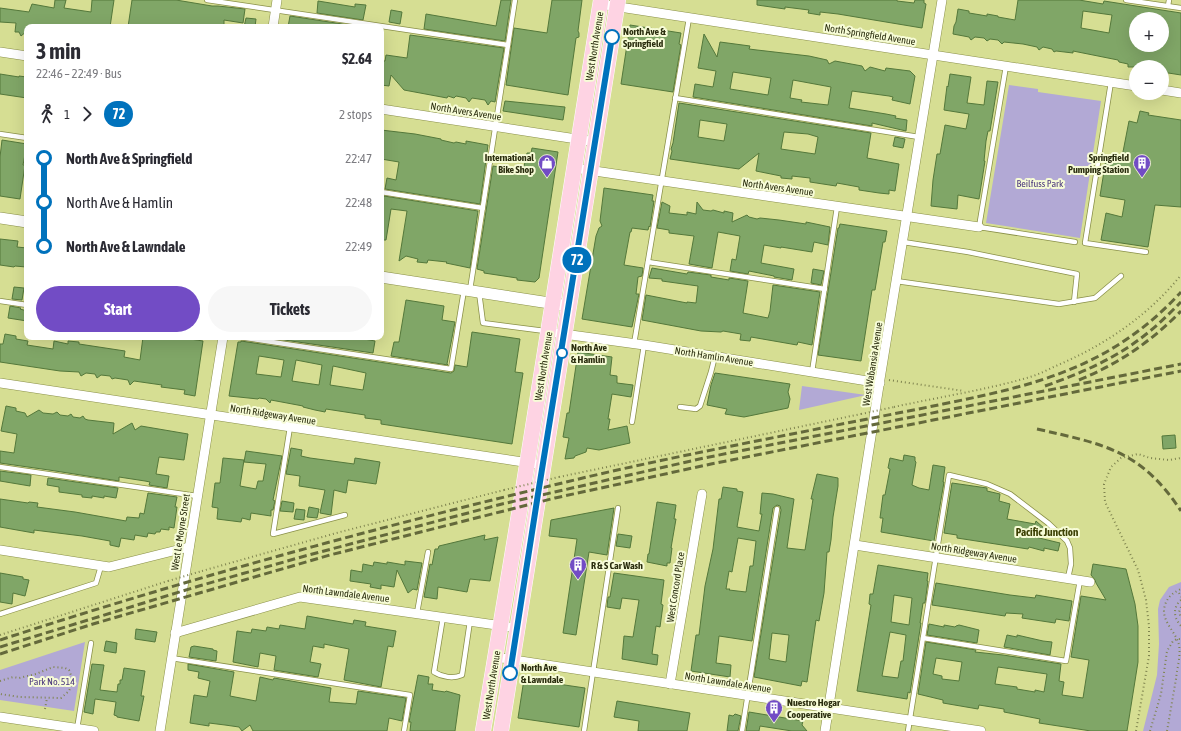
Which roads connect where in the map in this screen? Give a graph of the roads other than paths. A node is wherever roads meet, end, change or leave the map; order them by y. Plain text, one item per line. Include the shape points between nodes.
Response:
1 (207, 0) edge
2 (277, 0) edge
3 (515, 0) edge
4 (942, 0) edge
5 (1126, 0) edge
6 (1169, 0) edge
7 (600, 2) edge
8 (618, 3) edge
9 (1168, 6) junction
10 (1181, 8) edge
11 (276, 10) junction
12 (689, 18) junction
13 (274, 24) edge
14 (369, 24) edge
15 (384, 26) edge
16 (508, 45) junction
17 (0, 52) edge
18 (933, 55) junction
19 (24, 56) edge
20 (1006, 66) junction
21 (1111, 82) junction
22 (1129, 85) edge
23 (1169, 91) edge
24 (1181, 93) edge
25 (675, 98) junction
26 (384, 109) edge
27 (495, 126) junction
28 (0, 134) edge
29 (920, 137) junction
30 (24, 138) edge
31 (579, 139) junction
32 (596, 142) junction
33 (574, 168) junction
34 (591, 171) junction
35 (661, 181) junction
36 (384, 192) edge
37 (837, 207) junction
38 (482, 208) junction
39 (906, 217) junction
40 (0, 218) edge
41 (24, 222) edge
42 (979, 227) junction
43 (902, 242) junction
44 (1075, 242) dead end
45 (1146, 252) dead end
46 (648, 262) junction
47 (1121, 276) dead end
48 (384, 277) edge
49 (896, 281) junction
50 (825, 289) junction
51 (471, 291) junction
52 (0, 301) edge
53 (1074, 302) junction
54 (553, 303) junction
55 (24, 305) edge
56 (569, 306) junction
57 (548, 332) junction
58 (565, 334) junction
59 (222, 340) edge
60 (258, 340) edge
61 (634, 344) junction
62 (644, 346) junction
63 (714, 356) junction
64 (812, 372) junction
65 (880, 381) junction
66 (0, 383) edge
67 (680, 407) dead end
68 (210, 415) junction
69 (632, 422) dead end
70 (290, 427) junction
71 (528, 463) junction
72 (543, 466) junction
73 (0, 467) edge
74 (702, 494) dead end
75 (197, 496) junction
76 (618, 508) dead end
77 (778, 509) dead end
78 (345, 515) dead end
79 (855, 544) junction
80 (189, 547) junction
81 (0, 550) edge
82 (428, 552) dead end
83 (936, 557) junction
84 (101, 566) junction
85 (1068, 578) junction
86 (1080, 580) junction
87 (1090, 582) dead end
88 (0, 614) edge
89 (417, 614) junction
90 (443, 617) junction
91 (470, 621) junction
92 (500, 625) junction
93 (517, 628) junction
94 (175, 633) junction
95 (923, 638) junction
96 (91, 643) dead end
97 (495, 657) junction
98 (171, 658) junction
99 (513, 660) junction
100 (593, 672) junction
101 (670, 684) junction
102 (748, 696) junction
103 (829, 708) junction
104 (0, 717) edge
105 (910, 720) junction
106 (77, 728) junction
107 (94, 731) edge
108 (160, 731) edge
109 (404, 731) edge
110 (483, 731) edge
111 (501, 731) edge
112 (584, 731) edge
113 (742, 731) edge
114 (825, 731) edge
115 (908, 731) edge
116 (981, 731) edge

1 - 11 lane
2 - 11 street
3 - 16 lane
4 - 18 street, West Wabansia Avenue
5 - 9 lane
6 - 9 lane
7 - 8 street, North Springfield Avenue
7 - 31 main road, West North Avenue
8 - 12 street, North Springfield Avenue
8 - 32 main road, West North Avenue
9 - 10 lane
11 - 13 street
11 - 14 lane
12 - 18 street, North Springfield Avenue
12 - 25 lane
15 - 16 lane
16 - 27 lane
17 - 19 street
18 - 20 street, North Springfield Avenue
18 - 29 street, West Wabansia Avenue
20 - 21 street, North Springfield Avenue
20 - 42 lane
21 - 22 street, North Springfield Avenue
21 - 45 lane via 1085,243
23 - 24 street
25 - 29 lane
25 - 35 lane
26 - 27 street, North Avers Avenue
27 - 31 street, North Avers Avenue
27 - 38 lane
28 - 30 lane
29 - 39 street, West Wabansia Avenue
31 - 32 street, North Avers Avenue
31 - 33 main road, West North Avenue
32 - 34 main road, West North Avenue
33 - 34 street, North Avers Avenue
33 - 54 main road, West North Avenue
34 - 35 street, North Avers Avenue
34 - 56 main road, West North Avenue
35 - 37 street, North Avers Avenue
35 - 46 lane
36 - 38 lane
37 - 39 street, North Avers Avenue
37 - 50 lane
38 - 51 lane
39 - 42 street, North Avers Avenue
39 - 43 street, West Wabansia Avenue
40 - 41 street
42 - 44 lane
43 - 49 street, West Wabansia Avenue
43 - 53 lane via 968,252 1077,274
46 - 50 lane
46 - 61 lane
47 - 53 lane via 1095,298
48 - 51 street
49 - 53 lane via 1059,304
49 - 65 street, West Wabansia Avenue
50 - 64 lane
51 - 54 street
51 - 57 lane via 482,322
51 - 60 lane via 451,369
52 - 55 lane
54 - 56 street
54 - 57 main road, West North Avenue
56 - 58 main road, West North Avenue
57 - 58 street, North Hamlin Avenue
57 - 71 main road, West North Avenue
58 - 61 street, North Hamlin Avenue
58 - 72 main road, West North Avenue
59 - 68 street, West Le Moyne Street
61 - 62 street, North Hamlin Avenue
62 - 63 street, North Hamlin Avenue
62 - 69 lane
63 - 64 street, North Hamlin Avenue
63 - 67 lane via 700,406 696,409
64 - 65 street, North Hamlin Avenue
65 - 79 street, West Wabansia Avenue
66 - 68 street, North Ridgeway Avenue
68 - 70 street, North Ridgeway Avenue
68 - 75 street, West Le Moyne Street
70 - 71 street, North Ridgeway Avenue
70 - 78 lane via 273,534
71 - 72 street, North Ridgeway Avenue
71 - 92 main road, West North Avenue
72 - 93 main road, West North Avenue
73 - 75 lane
74 - 101 street, West Concord Place
75 - 80 street, West Le Moyne Street
76 - 100 lane
77 - 102 lane
79 - 83 street, North Ridgeway Avenue
79 - 103 street, West Wabansia Avenue
80 - 84 street via 109,567
80 - 94 street, West Le Moyne Street
81 - 84 street
82 - 89 lane
83 - 85 street, North Ridgeway Avenue
83 - 85 lane via 949,475 987,484 1010,494 1048,523 1067,541 1070,548 1071,564
83 - 95 lane
84 - 88 lane via 96,582
85 - 86 street, North Ridgeway Avenue
86 - 87 street, North Ridgeway Avenue
86 - 95 lane via 1066,661
89 - 90 street, North Lawndale Avenue
89 - 94 street, North Lawndale Avenue via 300,597
90 - 91 street, North Lawndale Avenue
90 - 91 lane via 434,672 440,676 456,678 462,675
91 - 92 street, North Lawndale Avenue
92 - 93 street, North Lawndale Avenue
92 - 97 main road, West North Avenue
93 - 99 main road, West North Avenue
94 - 98 street, West Le Moyne Street
95 - 105 lane
96 - 106 lane
97 - 99 street, North Lawndale Avenue
97 - 110 main road, West North Avenue
98 - 108 street, West Le Moyne Street
98 - 109 lane via 410,695
99 - 100 street, North Lawndale Avenue
99 - 111 main road, West North Avenue
100 - 101 street, North Lawndale Avenue
100 - 112 lane
101 - 102 street, North Lawndale Avenue
102 - 103 street, North Lawndale Avenue
102 - 113 lane
103 - 105 street, North Lawndale Avenue
103 - 114 street, West Wabansia Avenue
104 - 106 street
105 - 115 lane
105 - 116 street, North Lawndale Avenue
106 - 107 street

